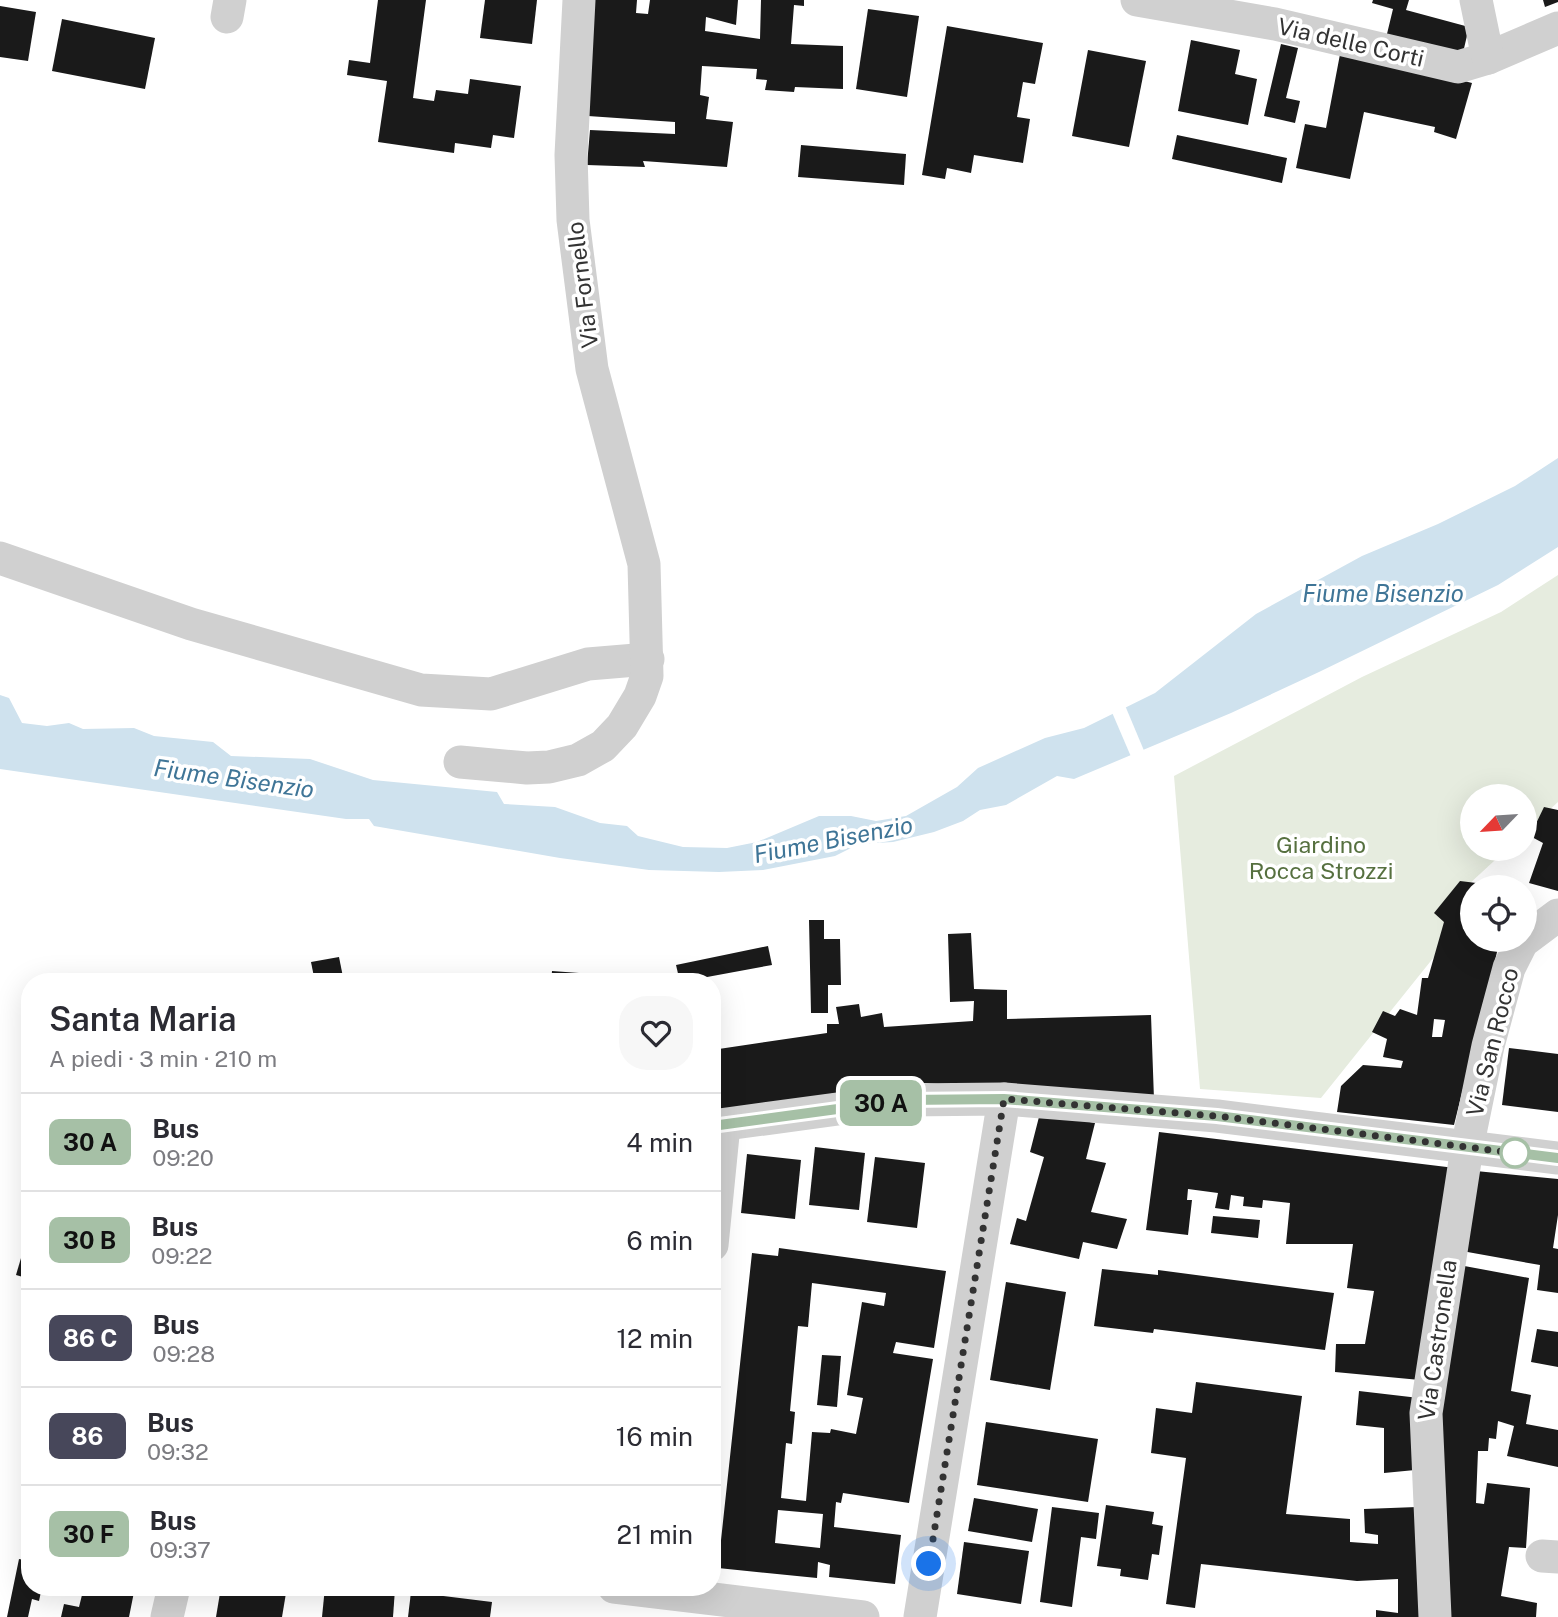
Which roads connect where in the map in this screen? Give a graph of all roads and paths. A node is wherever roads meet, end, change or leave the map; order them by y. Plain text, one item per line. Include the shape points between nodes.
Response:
1 (579, 0) edge
2 (1137, 0) edge
3 (1476, 0) edge
4 (1558, 28) edge
5 (1488, 58) junction
6 (0, 558) edge
7 (648, 659) junction
8 (460, 762) dead end
9 (1558, 915) edge
10 (1004, 1099) junction
11 (721, 1126) edge
12 (1466, 1148) junction
13 (1558, 1158) edge
14 (172, 1596) edge
15 (658, 1599) edge
16 (167, 1617) edge
17 (863, 1617) edge
18 (920, 1617) edge
19 (1435, 1617) edge

1 - 7 street, Via Fornello via 571,155 579,280 592,369 643,564
2 - 5 street, Via delle Corti via 1275,24 1458,67
3 - 5 street
4 - 5 street, Via delle Corti
6 - 7 street via 191,624 421,690 491,694 588,664
7 - 8 street, Via Fornello via 640,696 603,746 549,767
9 - 12 street, Via San Rocco via 1522,942 1513,959
10 - 11 street via 904,1100
10 - 12 street via 1217,1116
10 - 18 street
12 - 13 street
12 - 19 street, Via Castronella via 1426,1413
14 - 16 street
15 - 17 street

